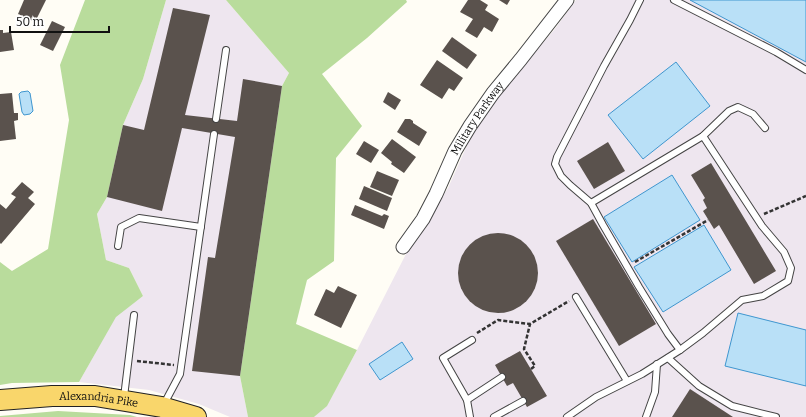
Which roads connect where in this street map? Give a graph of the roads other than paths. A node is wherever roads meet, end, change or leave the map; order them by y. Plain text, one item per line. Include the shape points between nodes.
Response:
1 (567, 0) edge
2 (640, 0) edge
3 (674, 0) edge
4 (226, 50) dead end
5 (806, 70) edge
6 (216, 119) dead end
7 (765, 128) dead end
8 (214, 134) dead end
9 (703, 136) junction
10 (591, 203) junction
11 (201, 227) junction
12 (118, 246) dead end
13 (403, 247) dead end
14 (576, 297) road end
15 (134, 315) dead end
16 (472, 340) road end
17 (680, 350) junction
18 (668, 358) junction
19 (657, 364) junction
20 (502, 377) dead end
21 (627, 382) junction
22 (0, 400) edge
23 (467, 400) junction
24 (123, 401) junction
25 (523, 401) dead end
26 (162, 407) junction
27 (196, 417) edge
28 (470, 417) edge
29 (494, 417) edge
30 (567, 417) edge
31 (646, 417) edge
32 (776, 417) edge

1 - 13 street, Military Parkway via 470,126 455,151 423,219
2 - 10 lane via 557,157 556,164 561,176
3 - 5 lane
4 - 6 lane
7 - 9 lane via 753,114 738,107 729,111
8 - 11 lane
9 - 10 lane
9 - 17 lane via 762,226 784,252 792,268 788,281 764,296 742,300
10 - 17 lane
11 - 12 lane via 138,218 121,227
11 - 26 lane via 180,374
14 - 21 lane
15 - 24 lane
16 - 23 lane via 443,358
17 - 18 lane
18 - 19 lane
18 - 32 lane via 699,386 732,406
19 - 21 lane
19 - 31 lane via 655,392
20 - 23 lane
21 - 30 lane via 596,397
22 - 24 main road, Alexandria Pike via 95,396
23 - 28 lane
24 - 26 main road, Alexandria Pike
25 - 29 lane
26 - 27 main road, Alexandria Pike

